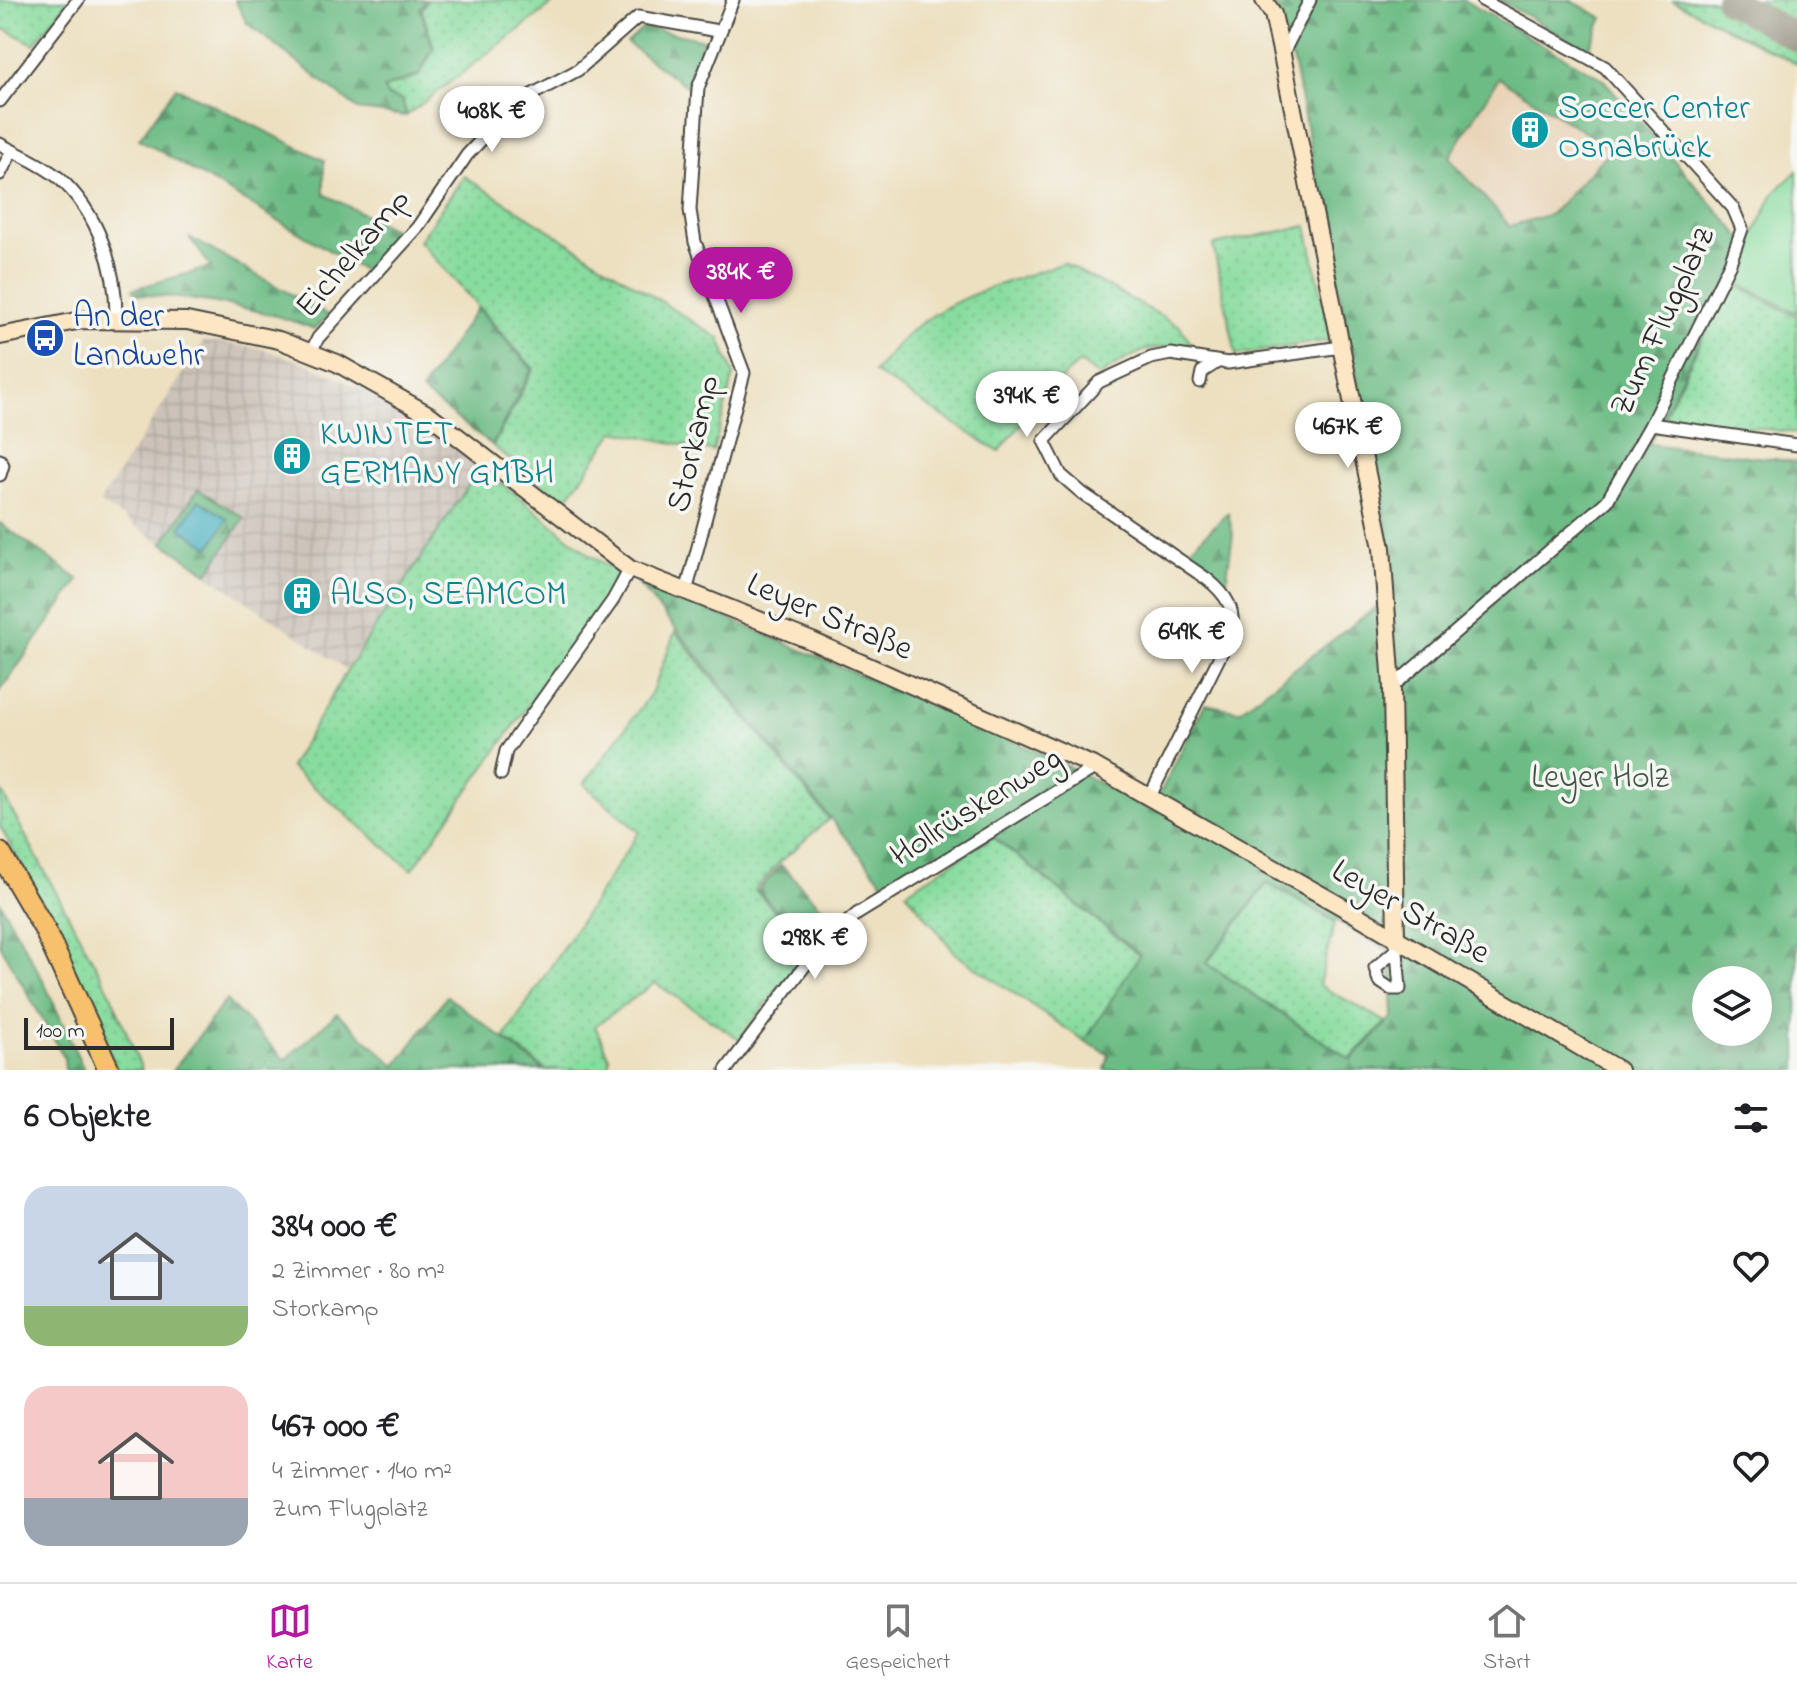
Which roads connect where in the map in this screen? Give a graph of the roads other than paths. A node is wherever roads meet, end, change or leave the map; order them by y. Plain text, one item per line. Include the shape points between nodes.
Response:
1 (78, 0) edge
2 (733, 0) edge
3 (1264, 0) edge
4 (1310, 0) edge
5 (1482, 0) edge
6 (718, 31) junction
7 (1282, 55) junction
8 (0, 101) edge
9 (0, 144) edge
10 (12, 151) junction
11 (0, 174) edge
12 (116, 319) junction
13 (0, 336) edge
14 (1341, 347) junction
15 (311, 352) junction
16 (1218, 363) junction
17 (1200, 382) dead end
18 (1651, 424) junction
19 (1797, 445) edge
20 (0, 460) edge
21 (0, 475) edge
22 (630, 569) junction
23 (686, 592) junction
24 (1392, 687) junction
25 (1096, 767) junction
26 (501, 774) dead end
27 (1149, 798) junction
28 (0, 853) edge
29 (0, 878) edge
30 (1397, 944) junction
31 (94, 1070) edge
32 (109, 1070) edge
33 (726, 1070) edge
34 (1619, 1070) edge

1 - 8 street
2 - 6 street
3 - 7 street via 1273,14
4 - 7 street
5 - 18 street, Zum Flugplatz via 1605,67 1739,218 1742,229 1730,263
6 - 15 street, Eichelkamp via 638,17 578,70 516,103 467,155 417,228
6 - 23 street, Storkamp via 698,88 690,210 695,242 744,373
7 - 14 street
9 - 10 street
10 - 11 street
10 - 12 street via 59,178 82,205 115,280
12 - 13 street, Leyer Straße
12 - 15 street, Leyer Straße via 238,329
14 - 16 street
14 - 24 street via 1376,506
15 - 22 street, Leyer Straße via 431,416
16 - 17 street via 1208,365
16 - 27 street via 1171,354 1135,364 1099,382 1044,441 1061,475 1207,579 1232,609 1230,636
18 - 19 street
18 - 24 street, Zum Flugplatz via 1607,501
20 - 21 street
22 - 23 street, Leyer Straße
22 - 26 street via 506,751
23 - 25 street, Leyer Straße via 812,641
24 - 30 street
25 - 27 street, Leyer Straße
25 - 33 street, Hollrüskenweg via 833,933
27 - 30 street, Leyer Straße
28 - 32 highway via 44,928
29 - 31 highway via 33,932
30 - 34 street, Leyer Straße

